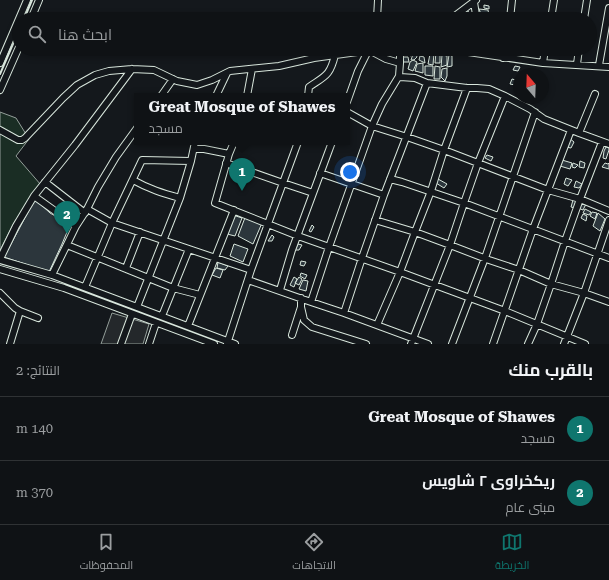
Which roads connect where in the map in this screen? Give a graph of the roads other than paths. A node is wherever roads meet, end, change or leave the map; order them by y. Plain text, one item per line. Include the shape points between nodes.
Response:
1 (27, 0) edge
2 (39, 0) edge
3 (378, 0) edge
4 (512, 0) edge
5 (554, 0) edge
6 (587, 0) edge
7 (475, 1) edge
8 (609, 8) edge
9 (22, 12) edge
10 (34, 12) edge
11 (377, 12) edge
12 (460, 12) edge
13 (476, 12) edge
14 (511, 12) edge
15 (552, 12) edge
16 (585, 12) edge
17 (12, 35) edge
18 (15, 56) edge
19 (328, 56) edge
20 (335, 56) edge
21 (366, 56) edge
22 (380, 56) edge
23 (400, 56) edge
24 (493, 56) edge
25 (544, 56) edge
26 (578, 56) edge
27 (503, 58) joint
28 (0, 63) edge
29 (400, 63) junction
30 (543, 63) junction
31 (576, 64) junction
32 (599, 66) junction
33 (609, 66) edge
34 (252, 69) junction
35 (132, 70) junction
36 (227, 72) junction
37 (398, 76) junction
38 (173, 79) junction
39 (427, 83) junction
40 (467, 88) junction
41 (0, 90) edge
42 (163, 93) edge
43 (217, 93) edge
44 (248, 93) edge
45 (308, 93) edge
46 (350, 94) edge
47 (595, 94) dead end
48 (505, 96) junction
49 (535, 112) junction
50 (350, 114) edge
51 (372, 126) junction
52 (0, 130) edge
53 (571, 130) junction
54 (134, 132) edge
55 (579, 133) junction
56 (407, 137) junction
57 (602, 142) junction
58 (609, 144) edge
59 (195, 145) edge
60 (233, 145) edge
61 (297, 145) edge
62 (331, 145) edge
63 (194, 149) junction
64 (444, 150) junction
65 (229, 154) junction
66 (191, 162) junction
67 (226, 162) junction
68 (478, 163) junction
69 (320, 173) junction
70 (513, 177) junction
71 (390, 179) junction
72 (133, 180) junction
73 (45, 182) junction
74 (283, 183) junction
75 (352, 184) junction
76 (548, 190) junction
77 (431, 192) junction
78 (313, 193) junction
79 (384, 195) junction
80 (34, 196) junction
81 (180, 198) junction
82 (580, 199) junction
83 (464, 203) junction
84 (234, 210) junction
85 (86, 211) junction
86 (609, 211) edge
87 (499, 217) junction
88 (375, 220) junction
89 (609, 220) edge
90 (112, 223) junction
91 (268, 225) junction
92 (76, 226) junction
93 (533, 229) junction
94 (140, 232) junction
95 (415, 232) junction
96 (298, 236) junction
97 (164, 240) junction
98 (565, 241) junction
99 (67, 245) junction
100 (450, 245) junction
101 (328, 246) junction
102 (189, 249) junction
103 (598, 253) junction
104 (215, 257) junction
105 (97, 258) junction
106 (362, 258) junction
107 (485, 258) junction
108 (609, 258) edge
109 (0, 260) edge
110 (19, 266) junction
111 (126, 268) junction
112 (0, 269) edge
113 (251, 270) junction
114 (519, 270) junction
115 (400, 272) junction
116 (16, 274) junction
117 (52, 275) junction
118 (148, 278) junction
119 (248, 280) junction
120 (551, 284) junction
121 (434, 285) junction
122 (85, 287) junction
123 (173, 288) junction
124 (280, 290) junction
125 (0, 293) edge
126 (584, 293) junction
127 (200, 295) junction
128 (301, 298) junction
129 (469, 298) junction
130 (311, 302) junction
131 (609, 302) edge
132 (137, 307) junction
133 (301, 307) junction
134 (20, 311) junction
135 (505, 311) junction
136 (344, 313) junction
137 (132, 314) junction
138 (162, 316) junction
139 (38, 318) dead end
140 (156, 323) junction
141 (537, 324) junction
142 (377, 325) junction
143 (188, 326) junction
144 (292, 335) dead end
145 (567, 337) junction
146 (413, 341) edge
147 (228, 343) edge
148 (10, 344) edge
149 (121, 344) edge
150 (149, 344) edge
151 (214, 344) edge
152 (235, 344) edge
153 (366, 344) edge
154 (428, 344) edge
155 (452, 344) edge
156 (493, 344) edge
157 (528, 344) edge
158 (564, 344) edge
159 (585, 344) edge

1 - 9 street
2 - 10 street
3 - 11 street
4 - 14 street
5 - 15 street
6 - 16 street
7 - 12 street
7 - 13 street
8 - 32 street
17 - 28 street
18 - 41 street
19 - 34 street
20 - 45 street via 327,76 308,87
21 - 46 street
22 - 29 street
23 - 29 street
24 - 27 street
25 - 30 street
26 - 31 street
27 - 30 street
29 - 37 street
30 - 31 street
31 - 32 street
32 - 33 street
34 - 36 street
34 - 44 street
35 - 38 street via 154,70
35 - 52 street via 109,71 95,75 78,85 22,140
35 - 73 street
36 - 38 street via 197,85
36 - 43 street
37 - 39 street via 415,78
37 - 51 street
38 - 42 street
39 - 40 street
39 - 56 street
40 - 48 street via 489,89
40 - 64 street
47 - 55 street
48 - 49 street
48 - 68 street
49 - 53 street via 544,119
49 - 70 street
50 - 51 street
51 - 56 street
51 - 75 street
53 - 55 street
53 - 76 street
54 - 85 street via 98,187
55 - 57 street
56 - 64 street
56 - 71 street
57 - 58 street
57 - 82 street
59 - 63 street
60 - 65 street
61 - 74 street
62 - 69 street
63 - 65 street
63 - 66 street
64 - 68 street
64 - 77 street
65 - 67 street
66 - 72 street via 142,160
66 - 81 street
67 - 74 street
67 - 84 street via 215,203
68 - 70 street
68 - 83 street
69 - 75 street
69 - 78 street
70 - 76 street
70 - 87 street
71 - 77 street
71 - 79 street
72 - 81 street via 154,191
72 - 90 street
73 - 80 street
73 - 85 street
74 - 78 street
74 - 91 street
75 - 79 street
75 - 101 street
76 - 82 street
76 - 93 street
77 - 83 street
77 - 95 street
78 - 96 street
79 - 88 street
80 - 92 street
80 - 109 street
81 - 97 street
82 - 86 street
82 - 98 street
83 - 87 street
83 - 100 street
84 - 91 street
84 - 104 street
85 - 90 street
85 - 92 street
87 - 93 street
87 - 107 street
88 - 95 street
88 - 106 street
89 - 103 street
90 - 94 street
90 - 105 street
91 - 96 street
91 - 113 street
92 - 99 street
93 - 98 street
93 - 114 street
94 - 97 street
94 - 111 street
95 - 100 street
95 - 115 street
96 - 101 street
96 - 124 street
97 - 102 street
97 - 118 street
98 - 103 street
98 - 120 street
99 - 105 street
99 - 117 street
100 - 107 street
100 - 121 street
101 - 106 street
101 - 130 street
102 - 104 street
102 - 123 street
103 - 108 street
103 - 126 street
104 - 113 street
104 - 127 street
105 - 111 street
105 - 122 street
106 - 115 street
106 - 136 street
107 - 114 street
107 - 129 street
109 - 110 street
110 - 116 street
110 - 117 street
111 - 118 street
112 - 116 street
113 - 119 street
114 - 120 street
114 - 135 street
115 - 121 street
115 - 142 street
116 - 137 street via 64,288
117 - 122 street
118 - 123 street
118 - 132 street
119 - 124 street
119 - 147 street
120 - 126 street
120 - 141 street
121 - 129 street
121 - 146 street
122 - 132 street
123 - 127 street
123 - 138 street
124 - 128 street
125 - 134 street
126 - 131 street
126 - 145 street
127 - 143 street
128 - 130 street
128 - 133 street
129 - 135 street
129 - 155 street
130 - 136 street
132 - 138 street
133 - 144 street
133 - 153 street via 304,320 312,327
134 - 139 street
134 - 148 street
135 - 141 street
135 - 156 street
136 - 142 street
137 - 140 street
137 - 149 street
138 - 143 street
140 - 150 street
140 - 151 street
141 - 145 street
141 - 157 street
142 - 146 street
143 - 147 street
145 - 158 street
145 - 159 street
146 - 154 street
147 - 152 street

